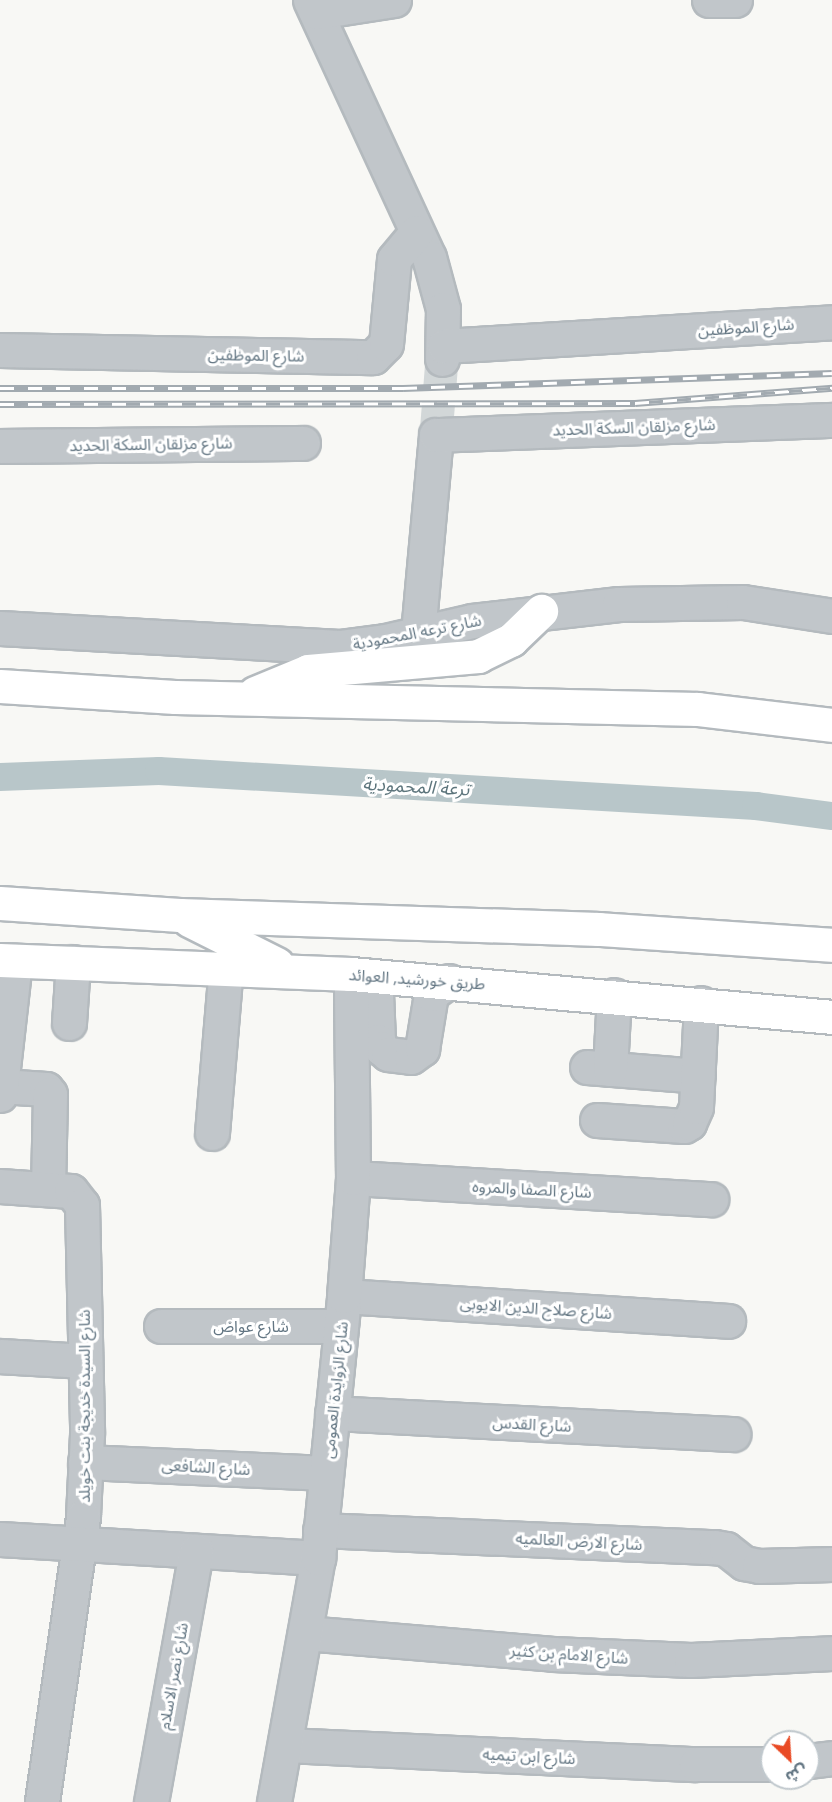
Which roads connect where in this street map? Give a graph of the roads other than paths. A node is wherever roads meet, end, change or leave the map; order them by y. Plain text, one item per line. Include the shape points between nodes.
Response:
1 (394, 0) edge
2 (709, 0) edge
3 (735, 0) edge
4 (314, 6) edge
5 (417, 232) junction
6 (832, 322) edge
7 (0, 350) edge
8 (832, 420) edge
9 (303, 443) dead end
10 (0, 446) edge
11 (541, 611) junction
12 (832, 616) edge
13 (0, 628) edge
14 (418, 633) junction
15 (0, 686) edge
16 (249, 697) junction
17 (832, 725) edge
18 (0, 903) edge
19 (180, 915) junction
20 (832, 945) edge
21 (8, 960) edge
22 (73, 962) junction
23 (226, 966) junction
24 (288, 970) junction
25 (358, 974) junction
26 (449, 981) junction
27 (614, 995) junction
28 (701, 1003) junction
29 (832, 1017) edge
30 (69, 1023) dead end
31 (698, 1076) junction
32 (1, 1086) edge
33 (0, 1095) edge
34 (597, 1120) dead end
35 (212, 1133) dead end
36 (353, 1178) junction
37 (0, 1186) edge
38 (48, 1189) junction
39 (711, 1199) dead end
40 (342, 1311) junction
41 (728, 1321) dead end
42 (161, 1326) dead end
43 (0, 1356) edge
44 (85, 1361) junction
45 (332, 1413) junction
46 (733, 1434) dead end
47 (85, 1462) junction
48 (326, 1473) junction
49 (0, 1539) edge
50 (80, 1544) junction
51 (319, 1544) junction
52 (196, 1551) junction
53 (832, 1564) edge
54 (305, 1634) junction
55 (832, 1653) edge
56 (286, 1745) junction
57 (760, 1764) edge
58 (42, 1802) edge
59 (150, 1802) edge
60 (274, 1802) edge

1 - 4 street
2 - 3 street
4 - 5 street
5 - 6 street, شارع الموظفين via 438,283 443,353
5 - 7 street, شارع الموظفين via 394,259 386,344 373,357
8 - 14 street, شارع مزلقان السكة الحديد via 436,435
9 - 10 street, شارع مزلقان السكة الحديد
11 - 12 street, شارع ترعه المحمودية via 672,601 743,602
11 - 14 street, شارع ترعه المحمودية
11 - 16 main road via 511,640 478,656 308,671
13 - 14 street, شارع ترعه المحمودية via 299,647 339,647
15 - 16 main road via 175,697
16 - 17 main road via 686,708
18 - 19 main road
19 - 20 main road via 599,928
19 - 24 main road
21 - 22 main road, طريق خورشيد, العوائد
21 - 32 street
22 - 23 main road, طريق خورشيد, العوائد
22 - 30 street
23 - 24 main road, طريق خورشيد, العوائد
23 - 35 street
24 - 25 main road, طريق خورشيد, العوائد
25 - 26 main road, طريق خورشيد, العوائد
25 - 26 street via 376,993 381,1048 388,1054 411,1057 422,1049 431,994
25 - 36 street, شارع الزوايدة العمومى
26 - 27 main road, طريق خورشيد, العوائد
27 - 28 main road, طريق خورشيد, العوائد
27 - 31 street via 598,1068
28 - 29 main road, طريق خورشيد, العوائد
28 - 31 street
31 - 34 street via 695,1113 684,1126
32 - 33 street
32 - 38 street via 46,1089 50,1094
36 - 39 street, شارع الصفا والمروه
36 - 40 street, شارع الزوايدة العمومى
37 - 38 street, شارع السيدة خديجة بنت خويلد
38 - 44 street, شارع السيدة خديجة بنت خويلد via 71,1191 82,1205
40 - 41 street, شارع صلاح الدين الايوبى
40 - 42 street, شارع عواض
40 - 45 street, شارع الزوايدة العمومى
43 - 44 street
44 - 47 street, شارع السيدة خديجة بنت خويلد
45 - 46 street, شارع القدس
45 - 48 street, شارع الزوايدة العمومى
47 - 48 street, شارع الشافعى
47 - 50 street, شارع السيدة خديجة بنت خويلد
48 - 51 street, شارع الزوايدة العمومى
49 - 50 street, شارع الارض العالميه
50 - 52 street, شارع الارض العالميه
50 - 58 street, شارع السيدة خديجة بنت خويلد
51 - 52 street, شارع الارض العالميه
51 - 53 street, شارع الارض العالميه via 715,1547 759,1566
51 - 54 street, شارع الزوايدة العمومى
52 - 59 street, شارع نصر الاسلام
54 - 55 street, شارع الامام بن كثير via 553,1654 691,1660
54 - 56 street, شارع الزوايدة العمومى
56 - 57 street, شارع ابن تيميه
56 - 60 street, شارع الزوايدة العمومى

